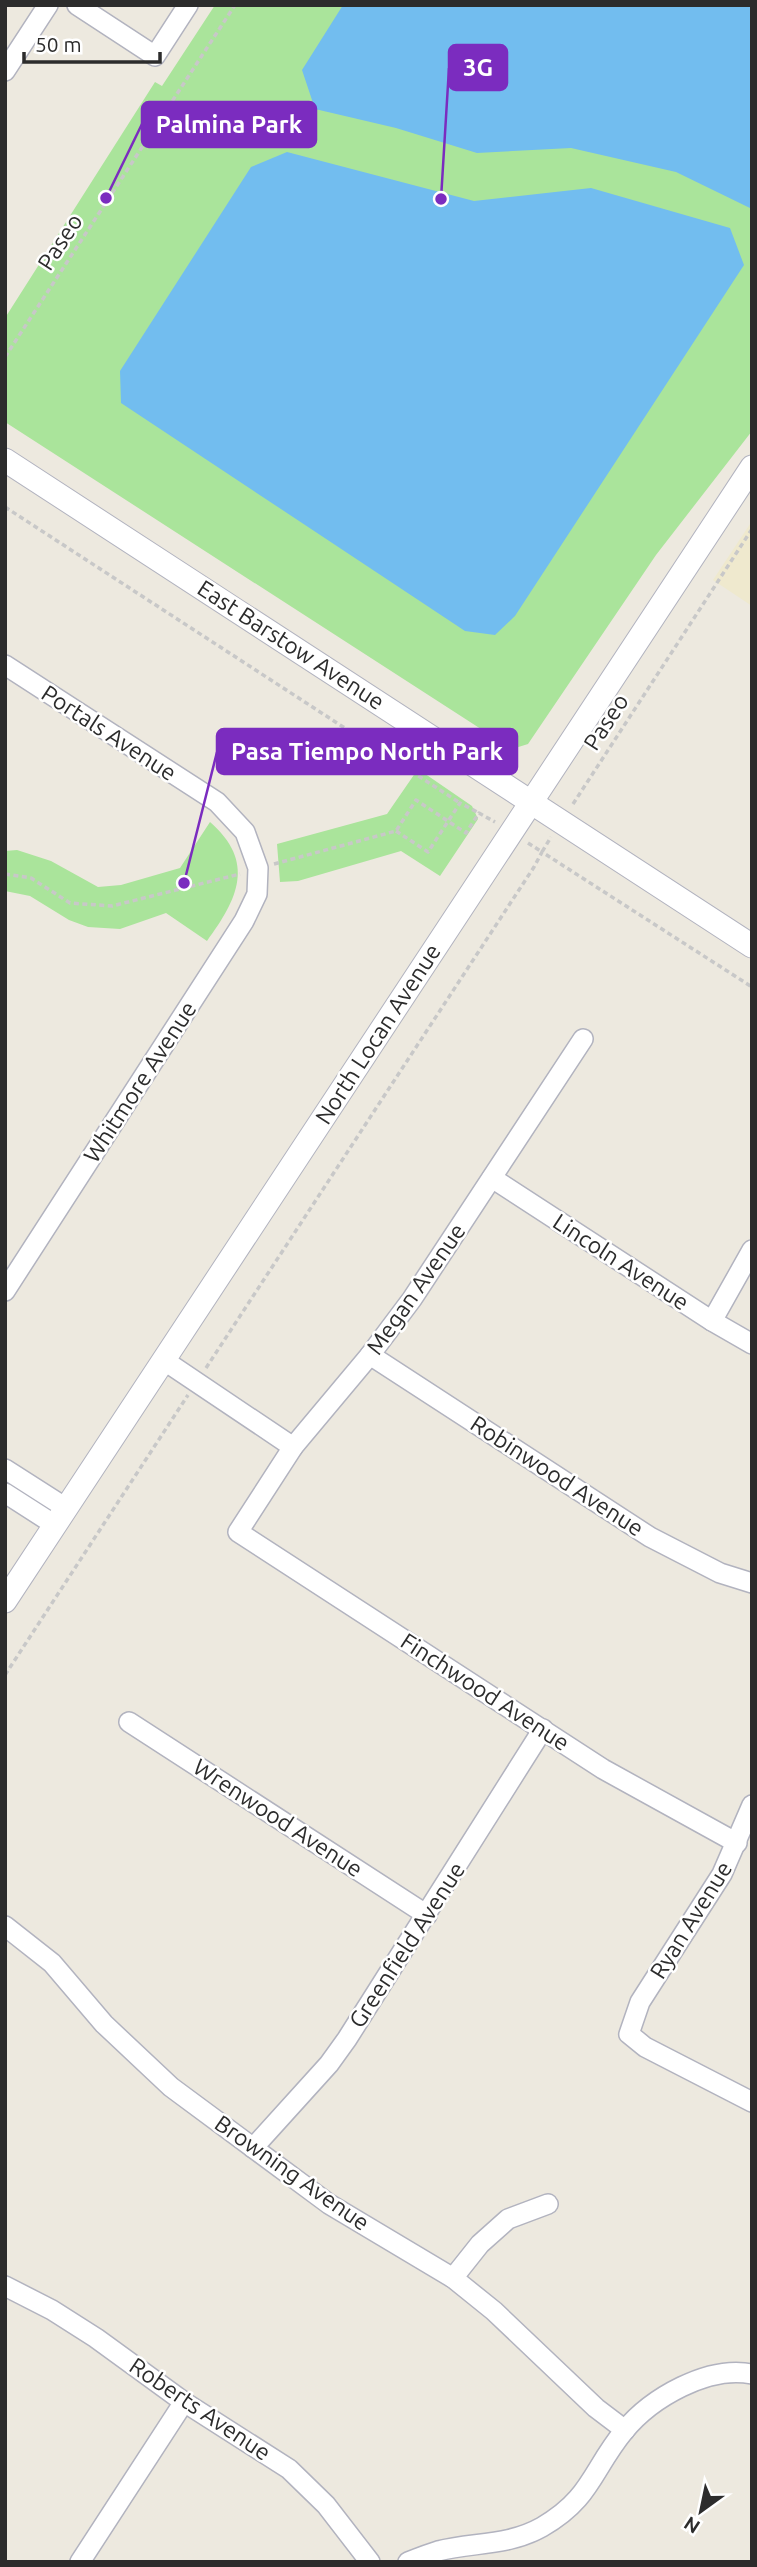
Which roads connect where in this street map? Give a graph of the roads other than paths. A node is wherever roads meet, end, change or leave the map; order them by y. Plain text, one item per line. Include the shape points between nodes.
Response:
1 (48, 5) edge
2 (77, 5) edge
3 (188, 5) edge
4 (5, 71) edge
5 (5, 460) edge
6 (752, 467) edge
7 (5, 665) edge
8 (531, 801) junction
9 (258, 868) joint
10 (752, 946) edge
11 (583, 1038) dead end
12 (492, 1178) junction
13 (752, 1250) edge
14 (5, 1290) edge
15 (712, 1321) junction
16 (752, 1344) edge
17 (370, 1355) junction
18 (164, 1361) junction
19 (293, 1447) junction
20 (5, 1469) edge
21 (5, 1493) edge
22 (61, 1517) junction
23 (238, 1532) joint
24 (752, 1583) edge
25 (5, 1601) edge
26 (129, 1722) dead end
27 (543, 1729) junction
28 (752, 1805) edge
29 (737, 1843) junction
30 (427, 1915) junction
31 (5, 1926) edge
32 (752, 2102) edge
33 (253, 2148) junction
34 (548, 2204) dead end
35 (453, 2278) junction
36 (5, 2286) edge
37 (752, 2374) edge
38 (184, 2402) junction
39 (625, 2430) junction
40 (494, 2553) edge
41 (80, 2562) edge
42 (370, 2562) edge
43 (408, 2562) edge

1 - 4 street
2 - 3 street via 155,56
5 - 8 street, East Barstow Avenue
6 - 8 street, North Locan Avenue
7 - 9 street, Portals Avenue via 217,802 245,831
8 - 10 street, East Barstow Avenue
8 - 18 street, North Locan Avenue
9 - 14 street, Whitmore Avenue via 257,894 244,921
11 - 12 street, Megan Avenue
12 - 15 street, Lincoln Avenue
12 - 17 street, Megan Avenue
13 - 15 street
15 - 16 street, Lincoln Avenue
17 - 19 street, Megan Avenue
17 - 24 street, Robinwood Avenue via 650,1537 720,1573
18 - 19 street
18 - 22 street, North Locan Avenue
19 - 23 street, Megan Avenue
20 - 22 street
21 - 22 street
22 - 25 street, North Locan Avenue
23 - 27 street, Finchwood Avenue
26 - 30 street, Wrenwood Avenue
27 - 29 street, Finchwood Avenue via 648,1795
27 - 30 street, Greenfield Avenue
28 - 29 street, Ryan Avenue
29 - 32 street, Ryan Avenue via 640,2002 629,2034 645,2048
30 - 33 street, Greenfield Avenue via 347,2039
31 - 33 street, Browning Avenue via 52,1963 104,2024 172,2087
33 - 35 street, Browning Avenue via 329,2204
34 - 35 street via 508,2219
35 - 39 street, Browning Avenue
36 - 38 street, Roberts Avenue via 85,2331
37 - 39 street via 713,2376 685,2384
38 - 41 street
38 - 42 street, Roberts Avenue via 289,2469 326,2505
39 - 40 street via 585,2492 565,2512
40 - 43 street via 439,2551

